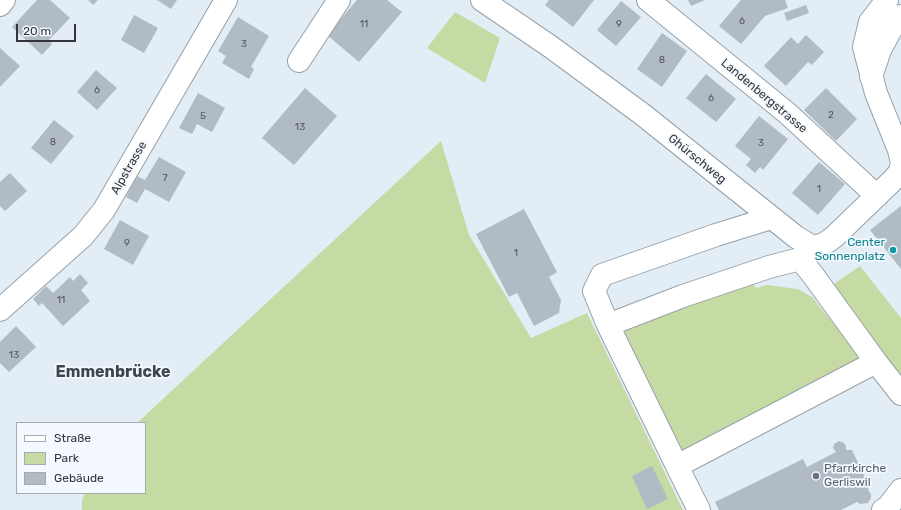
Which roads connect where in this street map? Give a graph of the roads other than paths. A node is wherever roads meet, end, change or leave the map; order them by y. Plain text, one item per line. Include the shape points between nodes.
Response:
1 (4, 0) edge
2 (226, 0) edge
3 (338, 0) edge
4 (648, 0) edge
5 (887, 0) edge
6 (495, 3) edge
7 (0, 5) edge
8 (901, 16) edge
9 (299, 61) dead end
10 (871, 77) junction
11 (901, 168) edge
12 (877, 196) junction
13 (771, 218) junction
14 (805, 253) junction
15 (0, 310) edge
16 (608, 325) junction
17 (876, 362) junction
18 (901, 394) edge
19 (677, 466) junction
20 (901, 490) edge
21 (699, 510) edge
22 (883, 510) edge

1 - 7 street
2 - 15 street, Alpstrasse via 104,210 83,236
3 - 9 street
4 - 12 street, Landenbergstrasse via 787,113
5 - 10 street via 870,22 864,47
6 - 13 street, Ghürschweg via 642,114
8 - 10 street via 880,50
10 - 11 street via 899,150
11 - 12 street
12 - 14 street via 834,237
13 - 14 street, Ghürschweg via 796,238
13 - 16 street via 602,274 594,291
14 - 16 street
14 - 17 street via 813,275
16 - 19 street
17 - 18 street
17 - 19 street
19 - 21 street
20 - 22 street

